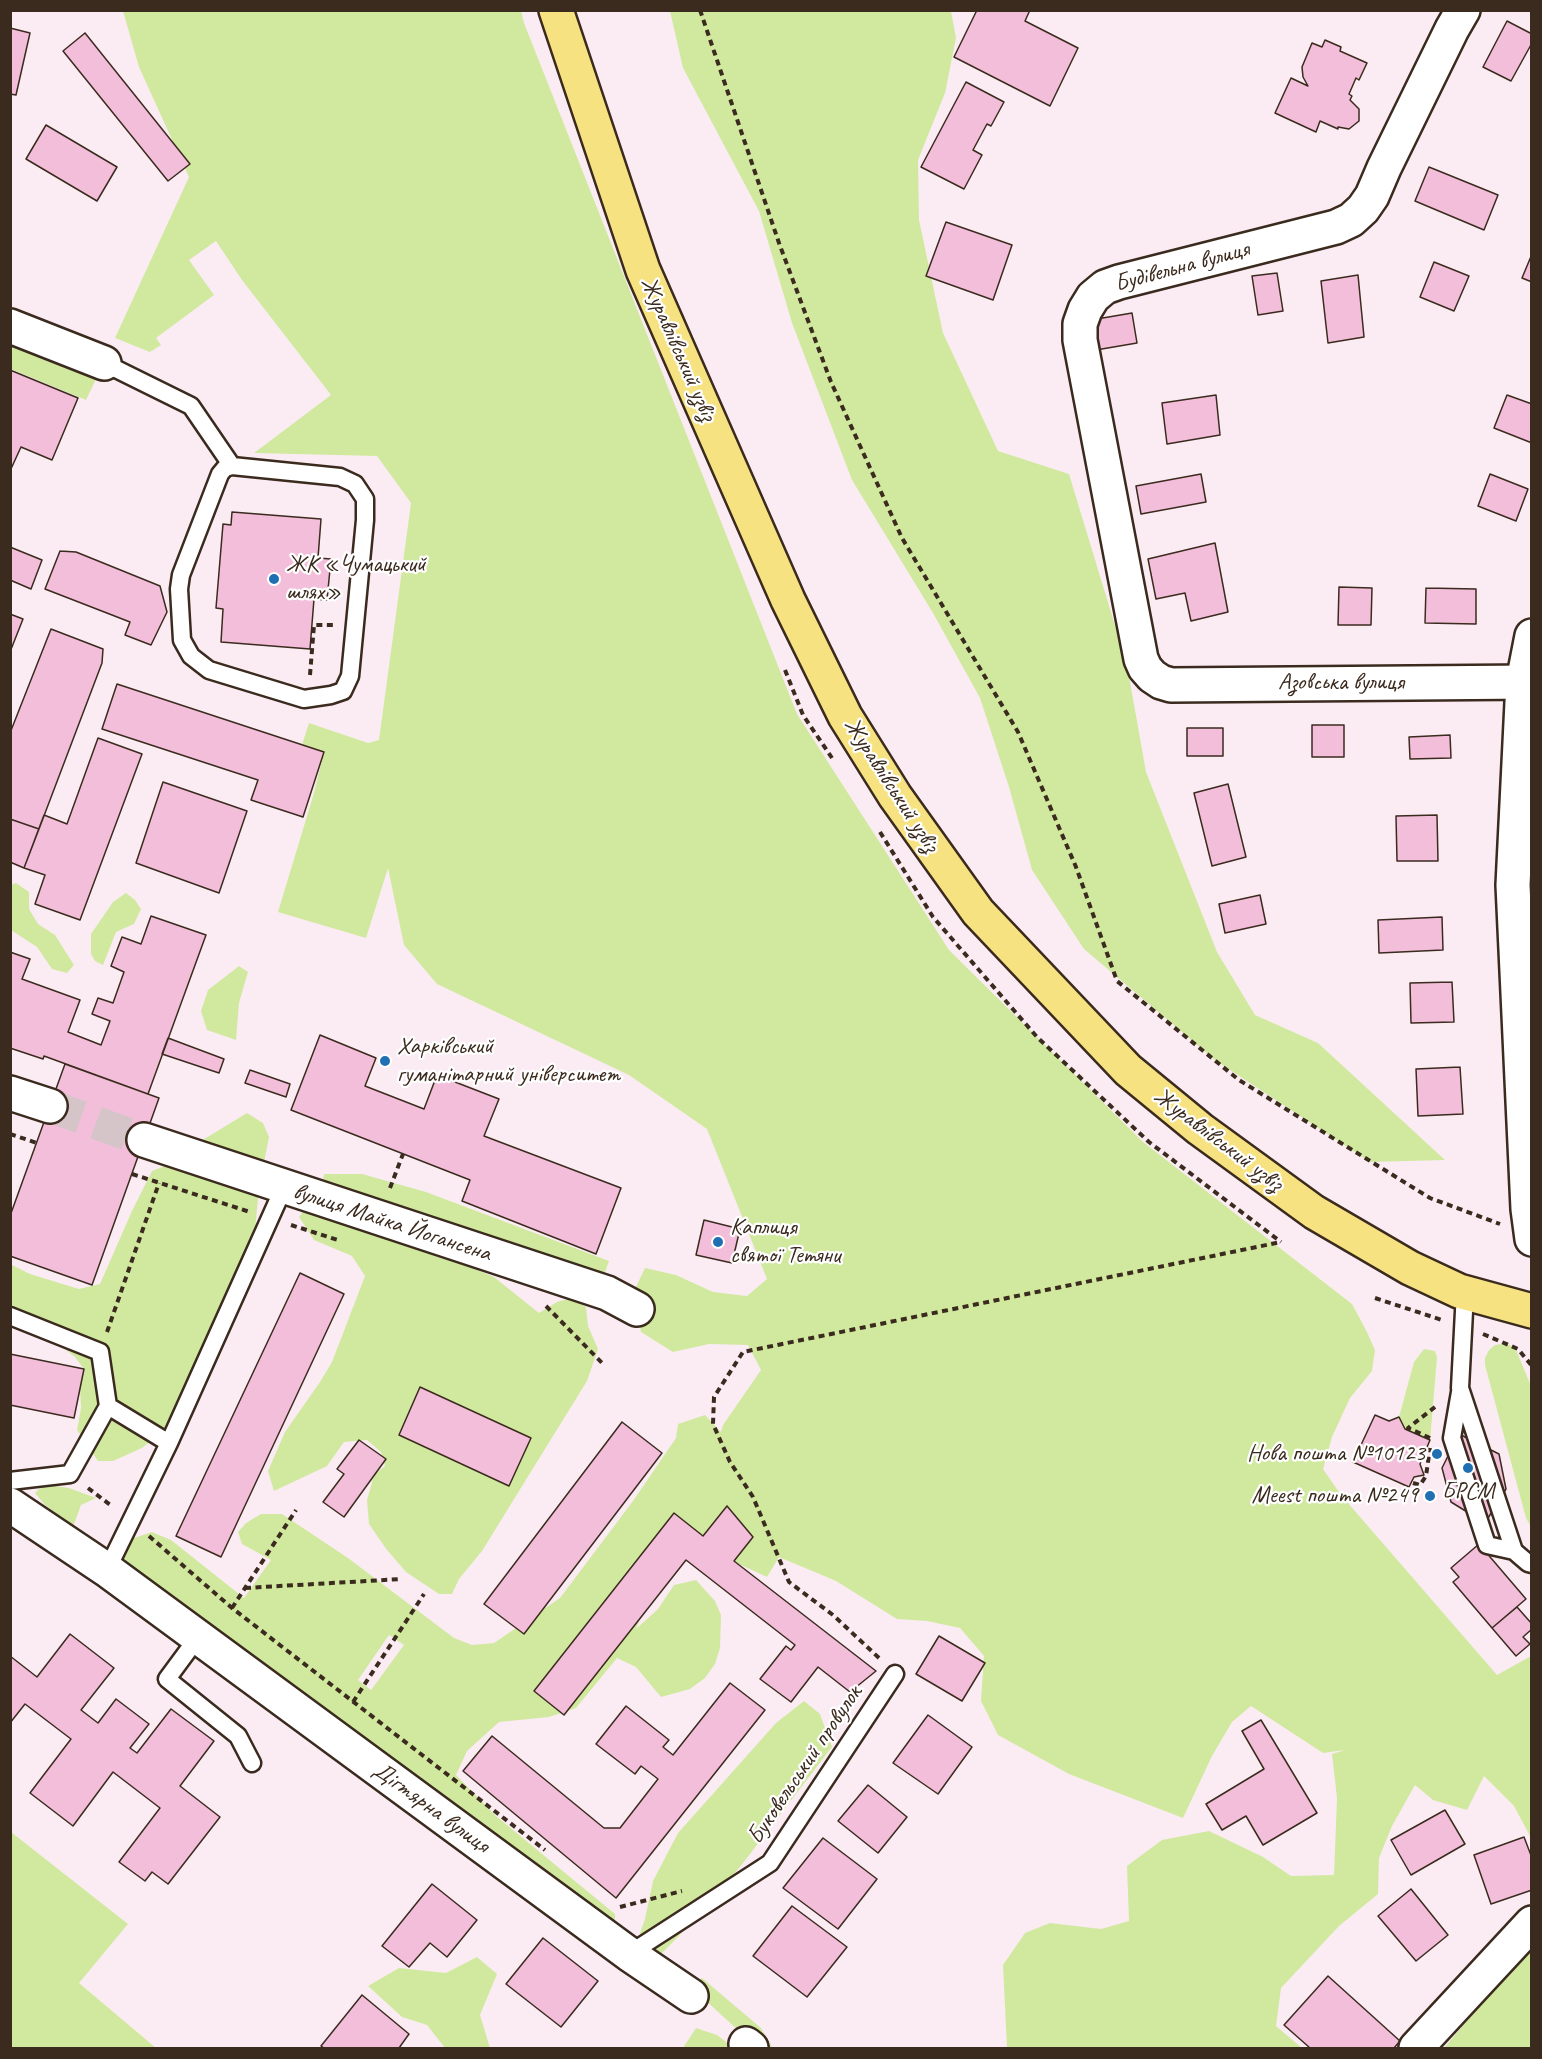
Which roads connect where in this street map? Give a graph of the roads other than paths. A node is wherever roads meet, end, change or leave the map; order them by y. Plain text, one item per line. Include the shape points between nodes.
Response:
1 (556, 10) edge
2 (1462, 10) edge
3 (10, 327) edge
4 (104, 363) joint
5 (232, 466) junction
6 (1532, 636) edge
7 (1152, 676) joint
8 (1527, 682) edge
9 (10, 1093) edge
10 (50, 1106) tunnel mouth
11 (144, 1140) tunnel mouth
12 (284, 1187) junction
13 (1531, 1237) edge
14 (1465, 1292) junction
15 (637, 1309) dead end
16 (1532, 1311) edge
17 (10, 1316) edge
18 (1460, 1388) junction
19 (108, 1406) junction
20 (169, 1443) junction
21 (10, 1481) edge
22 (10, 1505) edge
23 (1514, 1551) junction
24 (1532, 1564) edge
25 (107, 1570) junction
26 (198, 1637) junction
27 (895, 1674) road end
28 (252, 1763) dead end
29 (1532, 1923) edge
30 (629, 1954) junction
31 (691, 1996) dead end
32 (1416, 2049) edge

1 - 14 main road, Журавлівський узвіз via 643,270 788,600 845,716 895,796 978,912 1128,1070 1200,1130 1314,1212 1410,1269
2 - 7 street, Будівельна вулиця via 1372,196 1351,220 1119,282 1105,287 1085,310 1080,340 1142,659
3 - 4 street
4 - 5 lane via 192,406
5 - 5 lane via 340,477 355,484 365,499 350,676 343,691 304,699 209,670 192,656 182,640 181,575 220,474
6 - 8 street
7 - 8 street, Азовська вулиця via 1172,685
8 - 13 street via 1513,885
9 - 10 street
11 - 12 street, вулиця Майка Йогансена
12 - 15 street, вулиця Майка Йогансена via 607,1293
12 - 20 lane
14 - 16 main road, Журавлівський узвіз
14 - 18 lane
17 - 19 lane via 100,1352
18 - 23 lane
18 - 23 lane via 1452,1438 1487,1545
19 - 20 lane
19 - 21 lane via 70,1474
20 - 25 lane
22 - 25 street, Дігтярна вулиця
23 - 24 lane
25 - 26 street, Дігтярна вулиця
26 - 28 lane via 167,1679 238,1736
26 - 30 street, Дігтярна вулиця
27 - 30 lane, Буковельський провулок via 770,1863
29 - 32 street
30 - 31 street, Дігтярна вулиця

